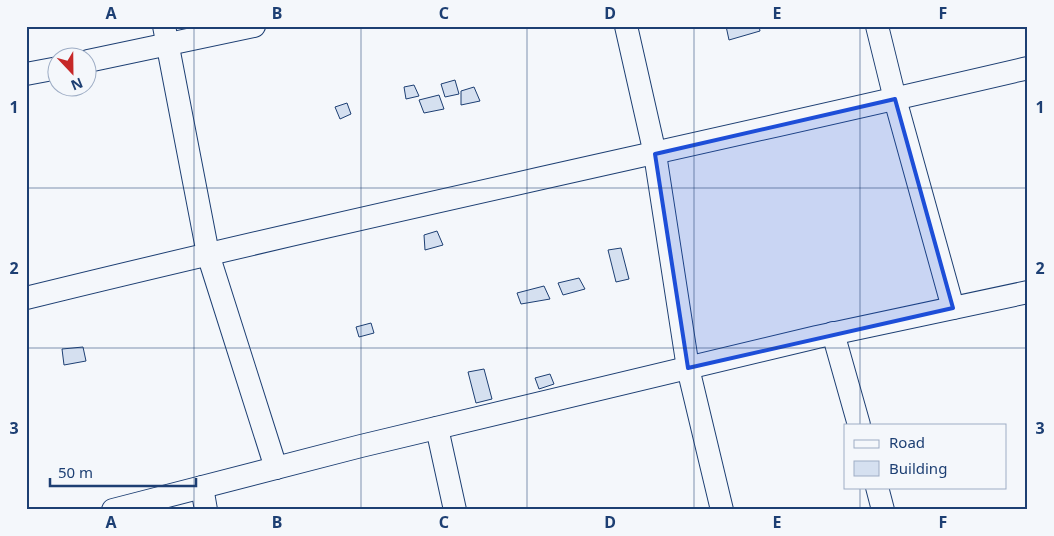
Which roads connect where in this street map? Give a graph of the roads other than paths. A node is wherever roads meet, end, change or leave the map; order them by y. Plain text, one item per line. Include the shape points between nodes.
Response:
1 (254, 26) edge
2 (626, 26) edge
3 (877, 26) edge
4 (166, 35) edge
5 (98, 58) edge
6 (1028, 68) edge
7 (48, 70) edge
8 (26, 74) edge
9 (895, 99) junction
10 (655, 154) junction
11 (208, 254) junction
12 (1028, 292) edge
13 (26, 298) edge
14 (954, 308) junction
15 (833, 333) junction
16 (688, 368) junction
17 (859, 424) edge
18 (437, 428) junction
19 (276, 468) junction
20 (202, 487) junction
21 (877, 488) edge
22 (113, 510) edge
23 (206, 510) edge
24 (454, 510) edge
25 (722, 510) edge
26 (883, 510) edge

1 - 4 street
2 - 10 street
3 - 9 street
4 - 5 street
4 - 11 street
6 - 9 street
7 - 8 street
9 - 10 street
9 - 14 street
10 - 11 street
10 - 16 street
11 - 13 street
11 - 19 street
12 - 14 street
14 - 15 street
15 - 16 street
15 - 17 street
16 - 18 street
16 - 25 street
18 - 19 street
18 - 24 street
19 - 20 street
20 - 22 street
20 - 23 street
21 - 26 street

